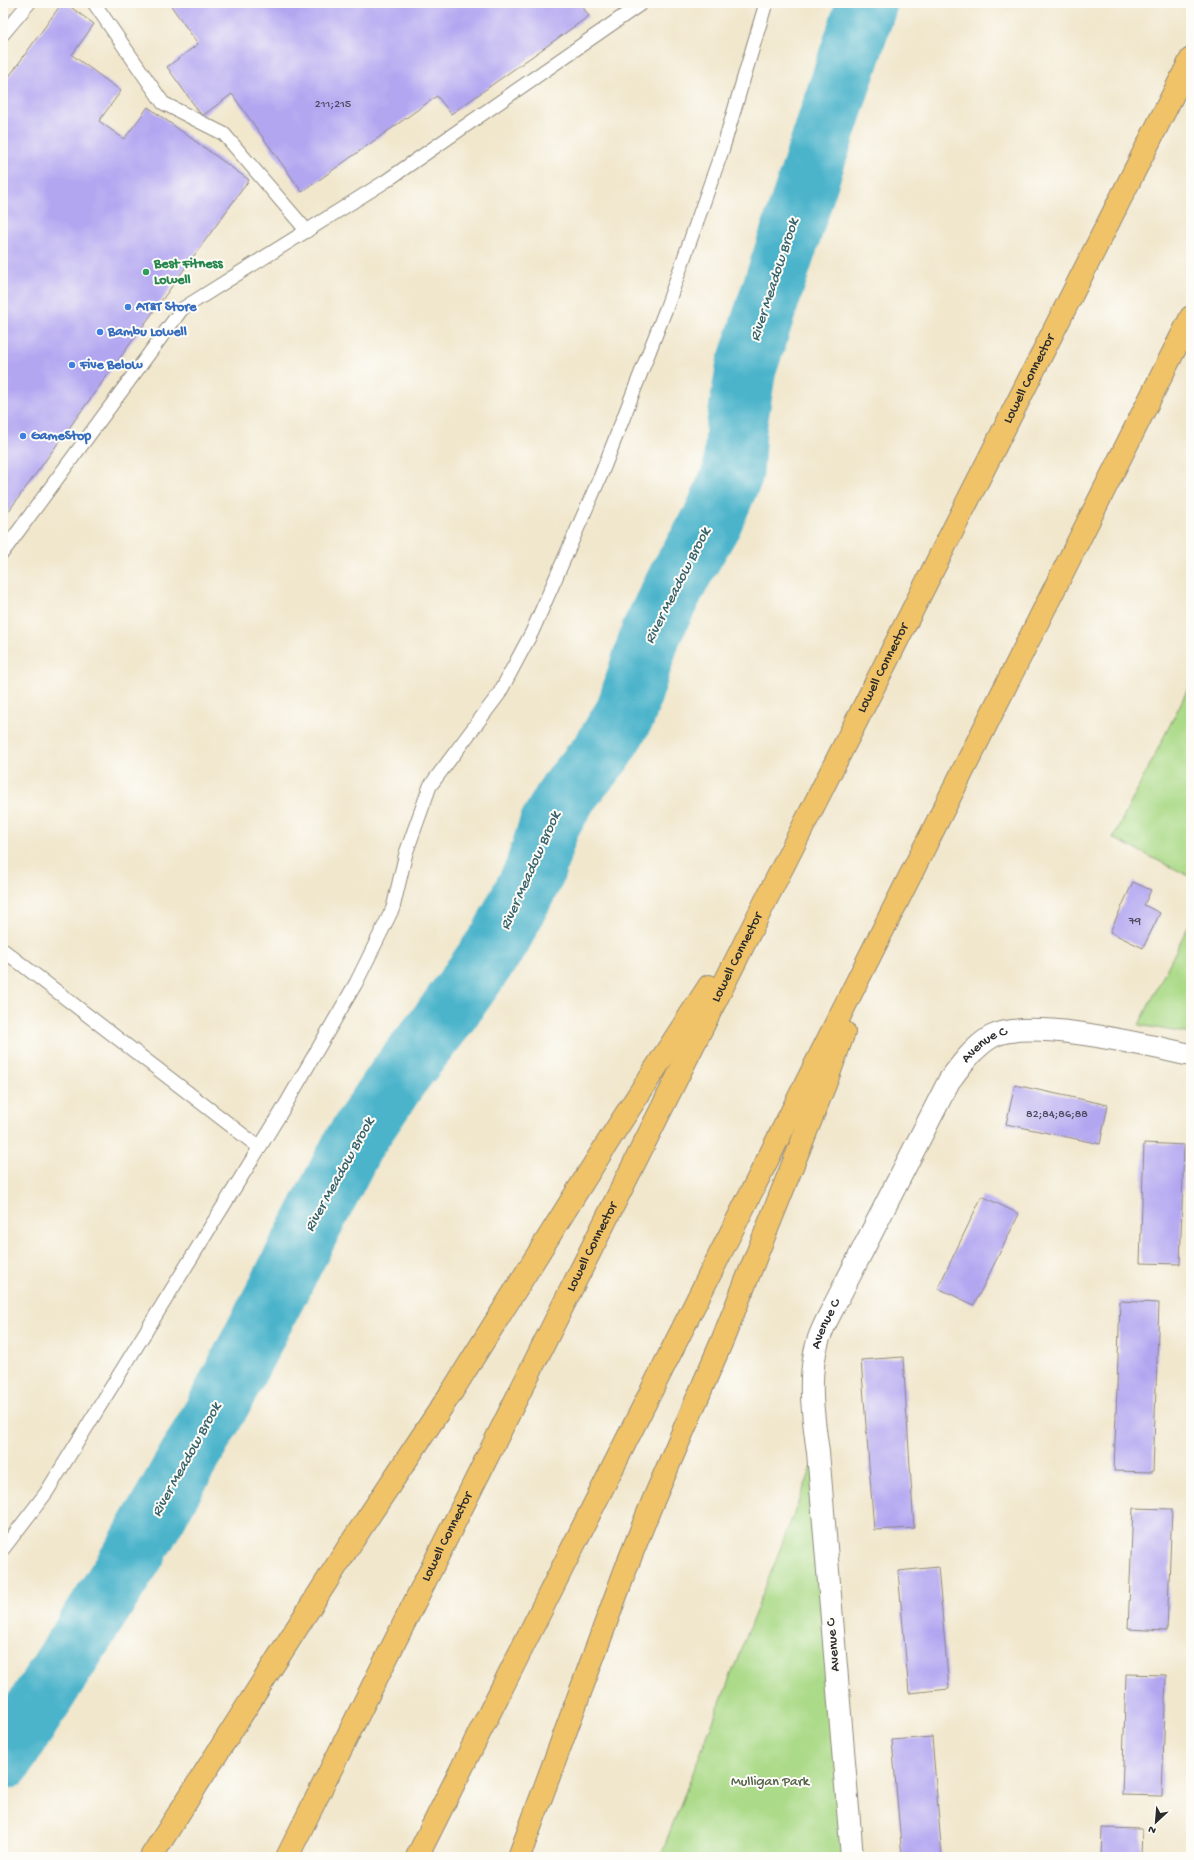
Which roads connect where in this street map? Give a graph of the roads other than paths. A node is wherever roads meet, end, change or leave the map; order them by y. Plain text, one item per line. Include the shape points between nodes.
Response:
1 (29, 3) edge
2 (94, 3) edge
3 (642, 3) edge
4 (766, 3) edge
5 (3, 34) edge
6 (1191, 59) edge
7 (307, 231) junction
8 (1191, 317) edge
9 (3, 552) edge
10 (769, 894) junction
11 (874, 946) junction
12 (3, 950) edge
13 (1191, 1054) edge
14 (260, 1148) junction
15 (3, 1548) edge
16 (151, 1857) edge
17 (287, 1857) edge
18 (418, 1857) edge
19 (519, 1857) edge
20 (852, 1857) edge

1 - 5 lane
2 - 7 lane via 162,103 224,134
3 - 7 lane via 397,174
4 - 14 lane via 723,148 667,306 601,475 532,632 499,694 430,786 406,853 393,908 356,983
6 - 10 highway, Lowell Connector
7 - 9 lane via 182,309
8 - 11 highway
10 - 16 highway
10 - 17 highway, Lowell Connector
11 - 18 highway
11 - 19 highway via 826,1082 722,1341 628,1563
12 - 14 lane
13 - 20 street, Avenue C via 1064,1031 1019,1030 991,1037 966,1058 949,1081 818,1341 813,1368 812,1405
14 - 15 lane via 46,1493

